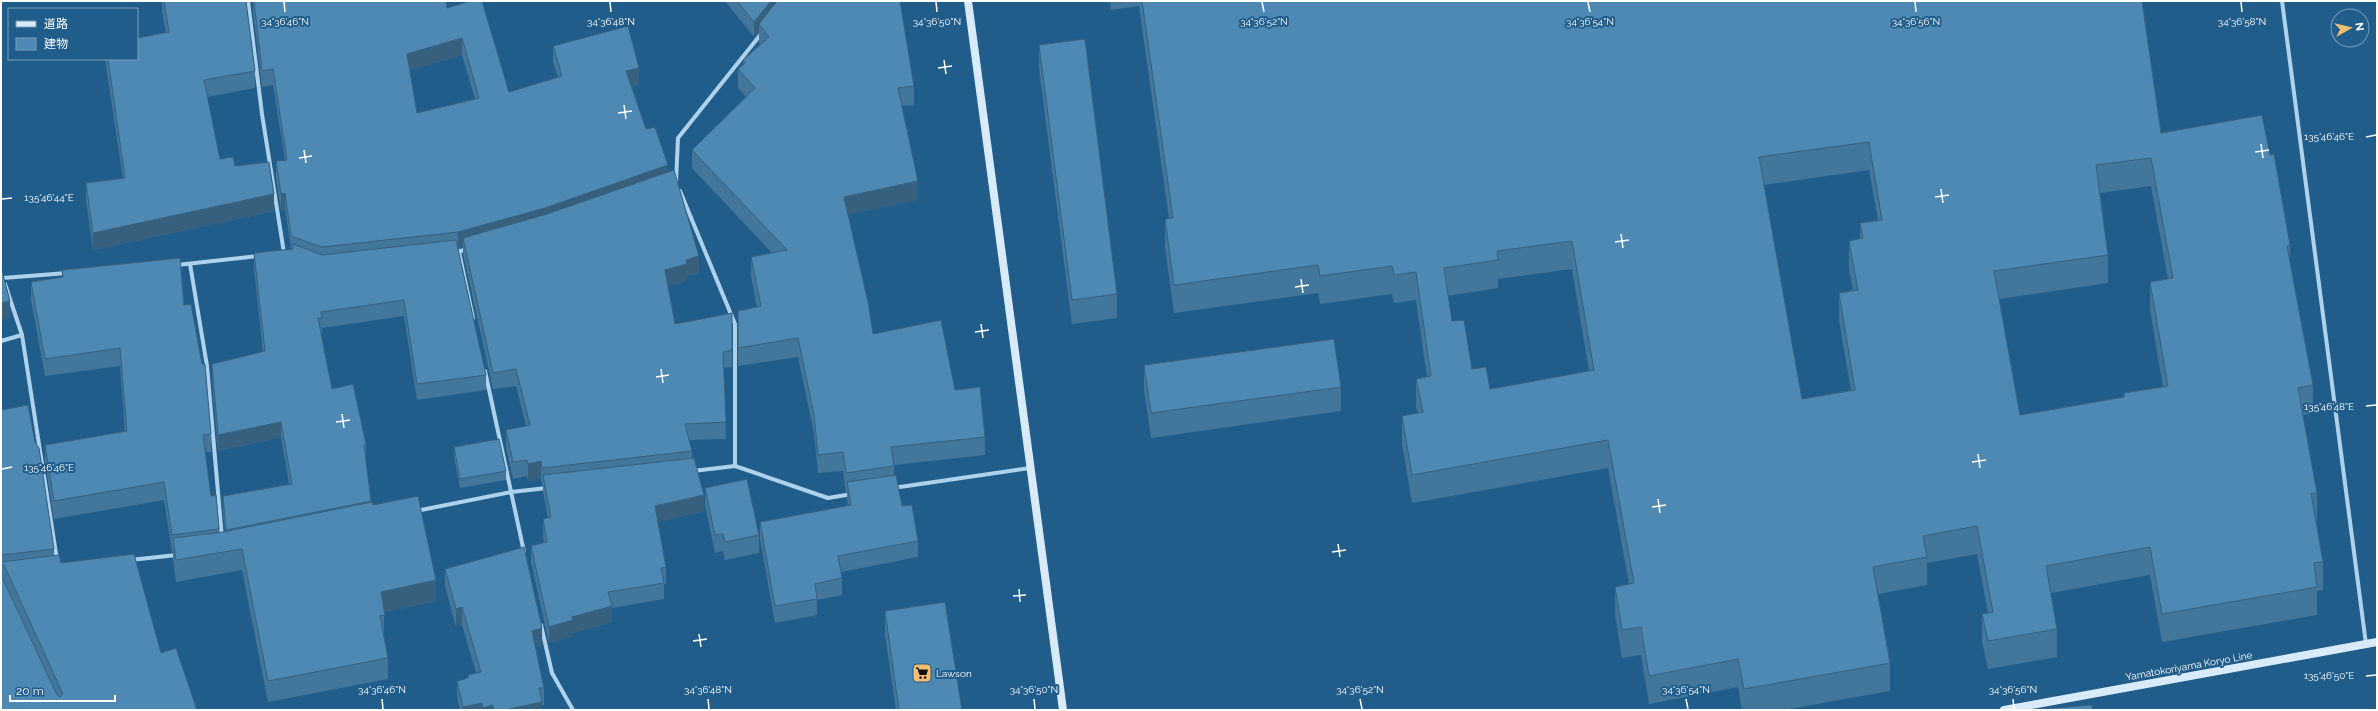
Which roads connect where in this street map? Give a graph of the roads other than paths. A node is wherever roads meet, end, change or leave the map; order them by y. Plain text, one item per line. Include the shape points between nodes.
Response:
1 (248, 1) edge
2 (968, 1) edge
3 (2282, 1) edge
4 (767, 26) edge
5 (676, 182) junction
6 (669, 185) edge
7 (474, 248) edge
8 (459, 252) junction
9 (284, 253) junction
10 (276, 254) edge
11 (444, 254) edge
12 (260, 256) edge
13 (290, 256) edge
14 (190, 264) junction
15 (174, 265) edge
16 (1, 270) edge
17 (73, 273) edge
18 (3, 278) junction
19 (474, 322) edge
20 (22, 335) junction
21 (1, 341) edge
22 (484, 368) edge
23 (735, 466) junction
24 (1031, 468) junction
25 (689, 471) edge
26 (549, 487) edge
27 (890, 489) edge
28 (511, 492) junction
29 (859, 493) edge
30 (410, 512) edge
31 (223, 542) edge
32 (184, 554) edge
33 (526, 560) edge
34 (121, 561) edge
35 (58, 567) edge
36 (540, 620) edge
37 (2377, 642) edge
38 (2366, 644) junction
39 (573, 710) edge
40 (1063, 710) edge
41 (2004, 710) edge

1 - 9 street via 262,114
2 - 24 street
3 - 38 street
4 - 5 street via 678,138
5 - 6 street
5 - 23 street via 735,324
7 - 8 street
8 - 11 street
8 - 19 street
9 - 10 street
9 - 13 street
12 - 14 street
14 - 15 street
14 - 31 street via 207,366
16 - 18 street
17 - 18 street
18 - 20 street
20 - 21 street
20 - 35 street
22 - 28 street
23 - 25 street
23 - 29 street via 828,498
24 - 27 street
24 - 40 street
26 - 28 street
28 - 30 street
28 - 33 street
32 - 34 street
36 - 39 street via 552,673
37 - 38 street, Yamatokoriyama Koryo Line
38 - 41 street, Yamatokoriyama Koryo Line

